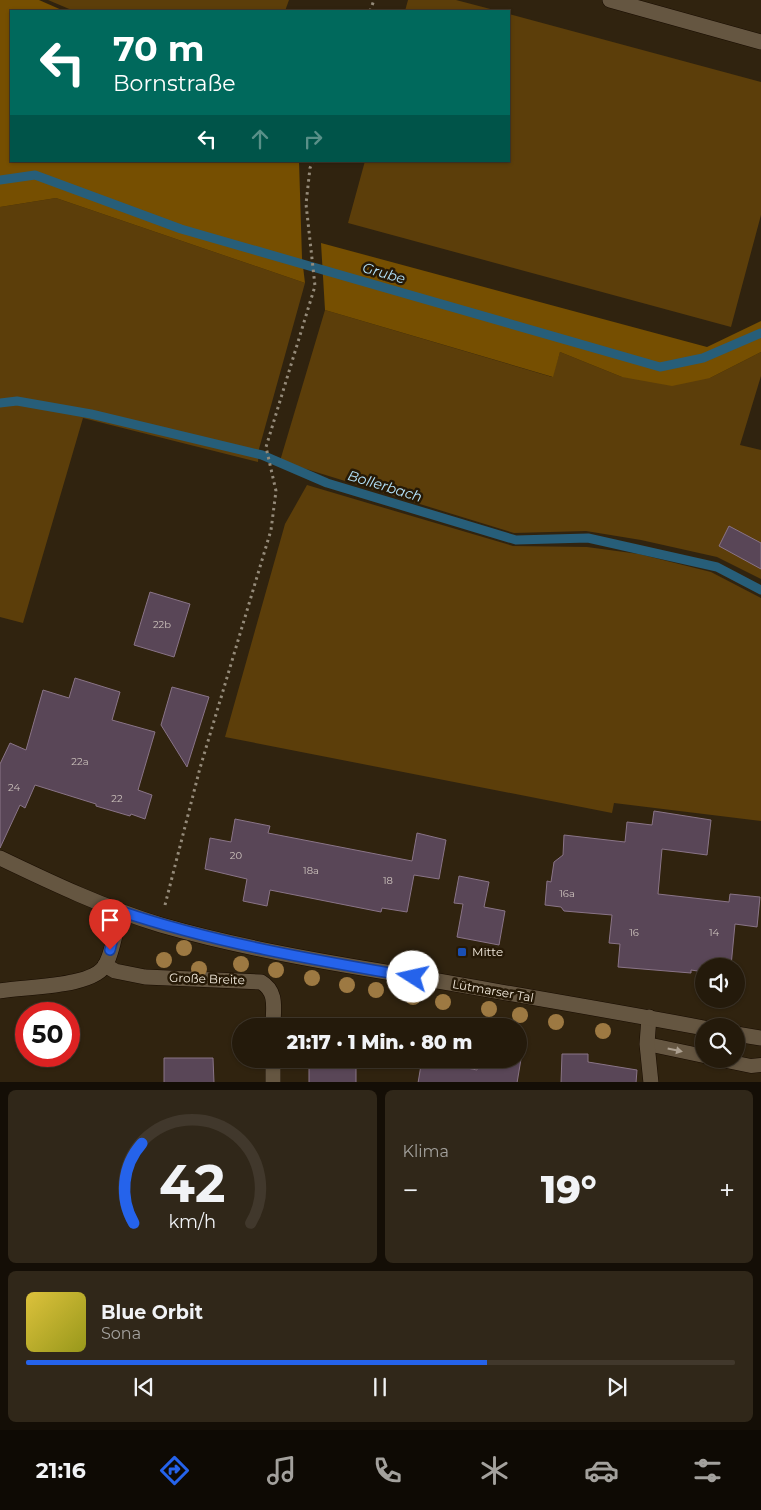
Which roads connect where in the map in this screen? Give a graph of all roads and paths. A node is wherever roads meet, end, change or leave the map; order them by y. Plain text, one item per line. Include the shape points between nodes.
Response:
1 (610, 0) edge
2 (761, 42) edge
3 (312, 162) edge
4 (0, 858) edge
5 (120, 911) junction
6 (160, 925) junction
7 (106, 965) junction
8 (0, 991) edge
9 (649, 1017) junction
10 (273, 1018) edge
11 (695, 1026) edge
12 (745, 1035) edge
13 (761, 1038) edge
14 (647, 1044) junction
15 (695, 1054) edge
16 (745, 1065) edge
17 (761, 1065) edge
18 (273, 1068) edge
19 (273, 1082) edge
20 (651, 1082) edge

1 - 2 main road
3 - 6 path via 306,204 315,286 266,447 276,491 271,530 200,768
4 - 5 main road, Lütmarser Tal
5 - 6 main road, Lütmarser Tal
5 - 7 main road
6 - 9 main road, Lütmarser Tal via 334,963
7 - 8 main road via 84,980
7 - 10 main road, Große Breite via 115,972 145,977 261,982 270,987 273,995
9 - 11 main road, Lütmarser Tal
9 - 14 main road
12 - 13 main road
14 -> 15 lane
14 - 20 main road
16 - 17 lane
18 - 19 main road

